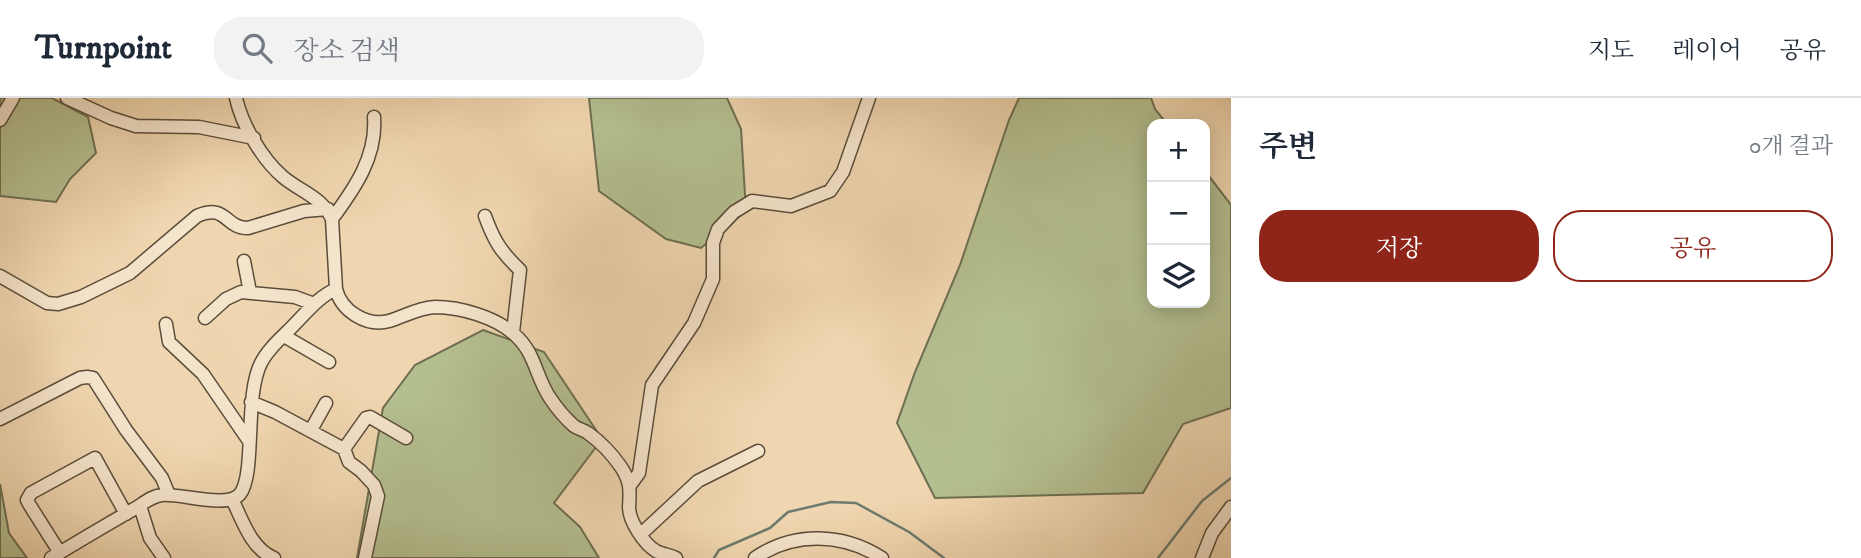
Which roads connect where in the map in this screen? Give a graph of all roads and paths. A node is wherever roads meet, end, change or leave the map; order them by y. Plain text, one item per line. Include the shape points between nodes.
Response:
1 (13, 98) edge
2 (67, 98) edge
3 (236, 98) edge
4 (869, 98) edge
5 (374, 117) dead end
6 (0, 120) edge
7 (254, 138) junction
8 (330, 214) junction
9 (485, 216) dead end
10 (244, 261) dead end
11 (0, 276) edge
12 (336, 289) junction
13 (250, 292) junction
14 (314, 304) junction
15 (205, 318) dead end
16 (166, 324) dead end
17 (513, 332) junction
18 (284, 336) junction
19 (329, 362) dead end
20 (251, 401) junction
21 (326, 403) dead end
22 (0, 419) edge
23 (311, 430) junction
24 (406, 438) dead end
25 (249, 441) junction
26 (344, 449) junction
27 (758, 451) dead end
28 (631, 484) junction
29 (169, 495) junction
30 (232, 499) junction
31 (141, 506) junction
32 (1231, 507) edge
33 (126, 514) junction
34 (641, 534) junction
35 (55, 556) edge
36 (163, 558) edge
37 (274, 558) edge
38 (365, 558) edge
39 (676, 558) edge
40 (755, 558) edge
41 (882, 558) edge
42 (1202, 558) edge

1 - 6 street
2 - 7 street via 136,126 199,127
3 - 7 street
4 - 28 street via 843,172 830,191 791,206 752,201 718,229 713,243 713,279 694,323 652,385 639,473
5 - 8 street via 371,152 354,189
7 - 8 street via 282,176
8 - 11 street via 304,211 241,228 209,211 130,273 58,304 47,303
8 - 12 street
9 - 17 street via 497,245 520,270
10 - 13 street
12 - 14 street
12 - 17 street via 347,310 372,321 389,321 435,307 467,311
13 - 14 street
13 - 15 street via 226,299
14 - 18 street
16 - 25 street via 169,342 203,374
17 - 28 street via 530,351 549,396 576,427 606,447
18 - 19 street
18 - 20 street via 260,364
20 - 23 street
20 - 25 street
21 - 23 street
22 - 29 street via 80,378 93,379
23 - 26 street
24 - 26 street via 370,417
25 - 30 street via 245,484
26 - 38 street via 349,462 374,485 378,496
27 - 34 street via 698,481
28 - 34 street via 629,510
29 - 30 street
29 - 31 street
30 - 37 street via 255,542
31 - 33 street
31 - 36 street via 150,538
32 - 42 street via 1212,533
33 - 35 street
33 - 35 street via 95,458 31,493 27,500
34 - 39 street via 656,552
40 - 41 street via 795,540 821,538 849,541

